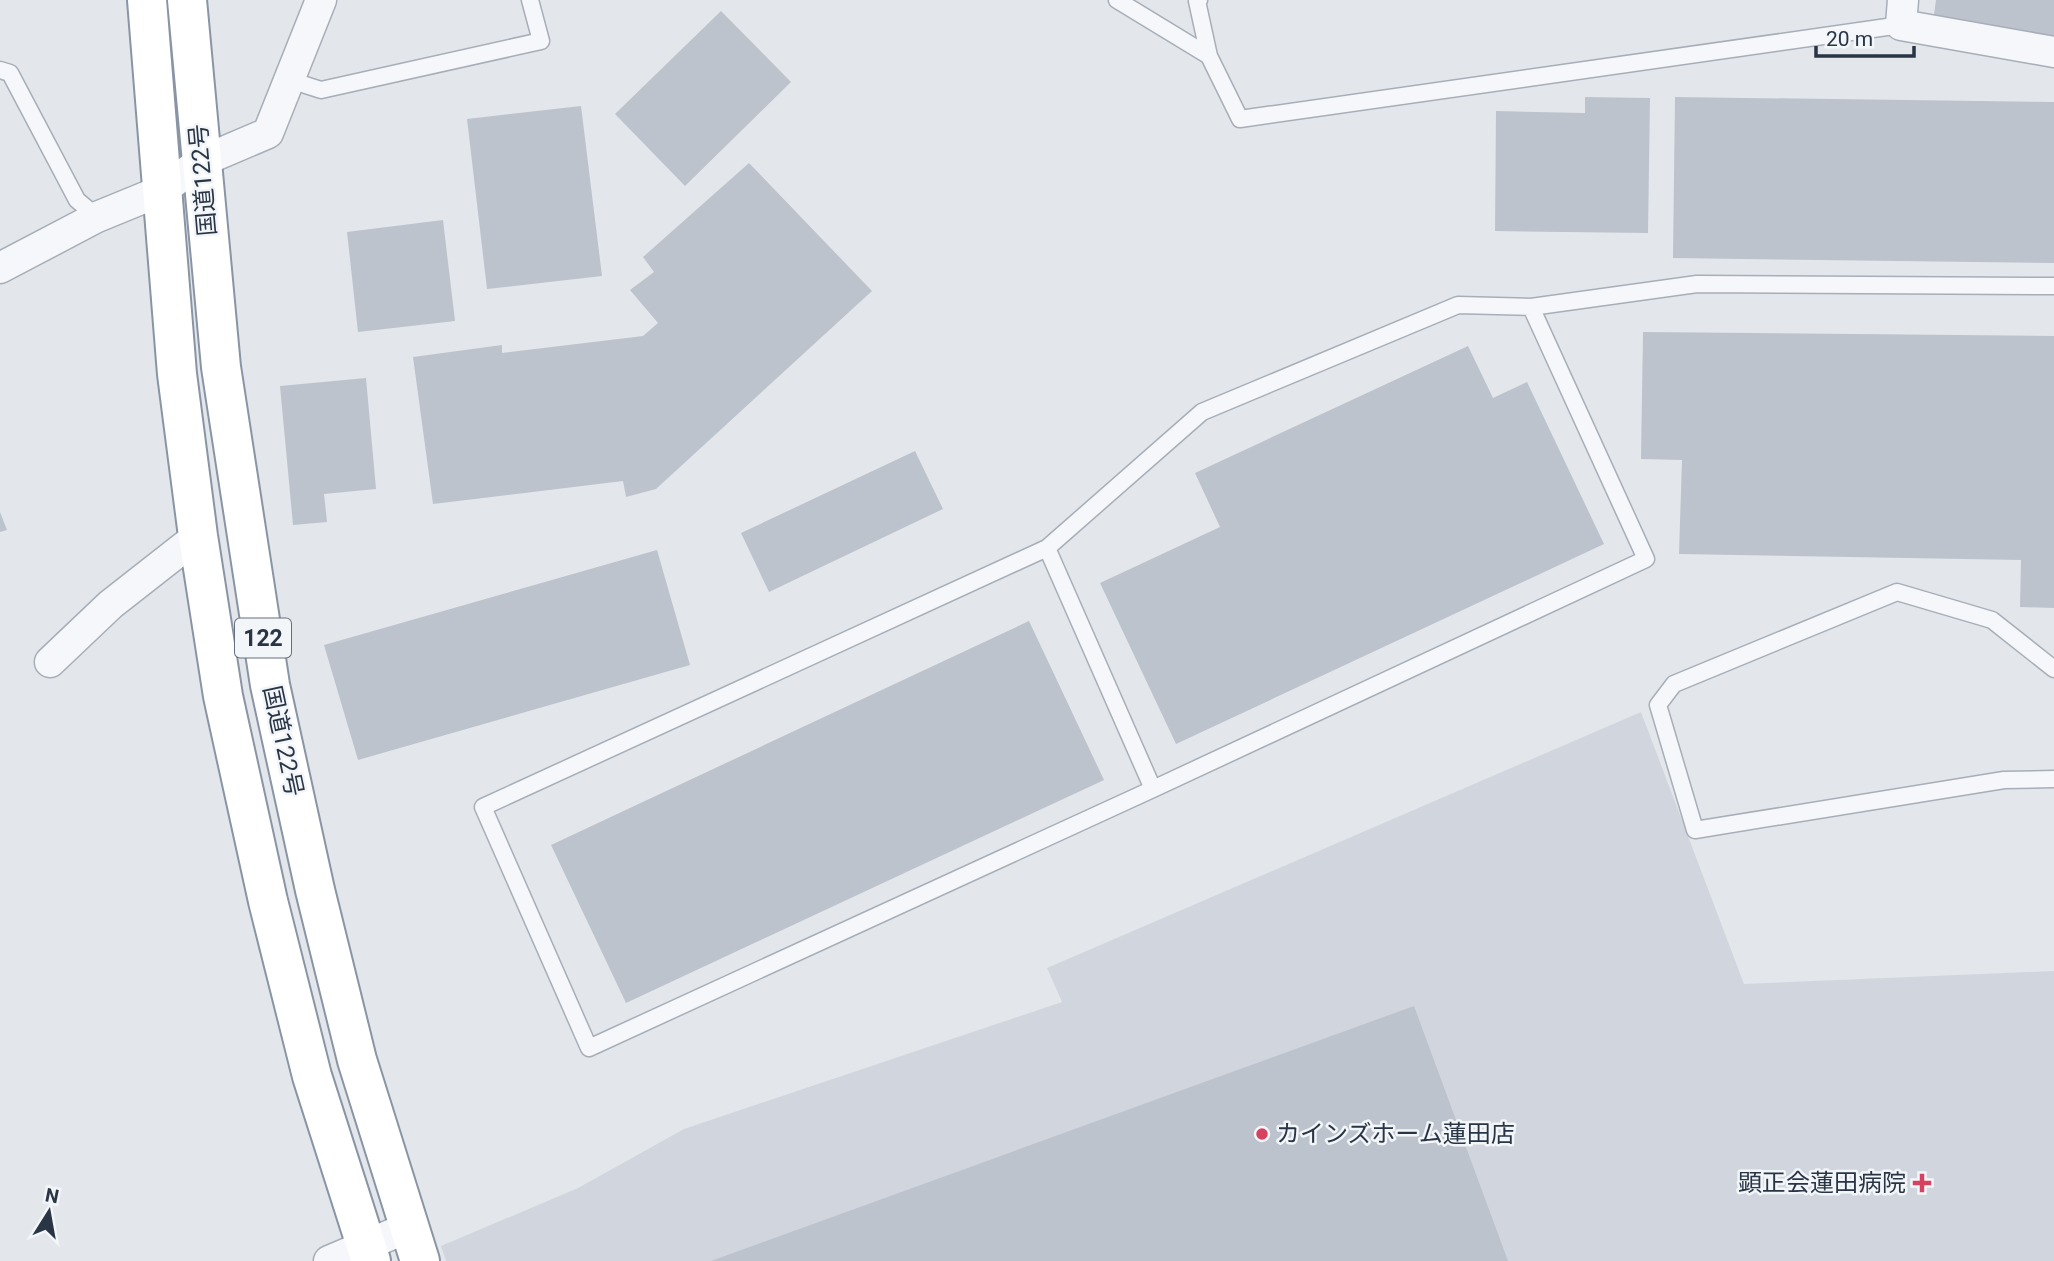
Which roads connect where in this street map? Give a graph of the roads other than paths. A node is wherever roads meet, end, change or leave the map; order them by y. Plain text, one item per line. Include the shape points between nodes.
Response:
1 (147, 0) edge
2 (187, 0) edge
3 (321, 0) edge
4 (530, 0) edge
5 (1117, 0) edge
6 (1199, 0) edge
7 (1902, 13) edge
8 (2054, 52) edge
9 (1209, 56) junction
10 (0, 70) edge
11 (289, 80) junction
12 (201, 162) junction
13 (163, 190) junction
14 (97, 217) junction
15 (0, 268) edge
16 (2054, 286) edge
17 (1531, 307) junction
18 (198, 536) junction
19 (1047, 548) junction
20 (50, 662) dead end
21 (2054, 669) edge
22 (2054, 779) edge
23 (1153, 789) junction
24 (414, 1244) edge
25 (369, 1253) edge
26 (329, 1261) edge

1 - 13 highway, 国道122号 / 122
2 - 12 highway, 国道122号 / 122
3 - 11 street
4 - 11 lane via 541,41 321,90
5 - 9 lane
6 - 9 lane
7 - 8 street
7 - 9 lane via 1240,119
10 - 14 lane via 10,73 77,200
11 - 12 street via 268,133
12 - 13 street
12 - 24 highway, 国道122号 / 122 via 221,367 271,685 354,1047
13 - 14 street
13 - 18 highway, 国道122号 / 122 via 177,374
14 - 15 street
16 - 17 lane via 1697,284
17 - 19 lane via 1458,305 1202,412
17 - 23 lane via 1646,559
18 - 20 street via 110,605
18 - 25 highway, 国道122号 / 122 via 223,696 268,901 312,1076
19 - 23 lane
19 - 23 lane via 484,807 589,1048
21 - 22 lane via 1992,620 1897,592 1674,684 1658,705 1695,830 2004,780
24 - 25 street
25 - 26 street

